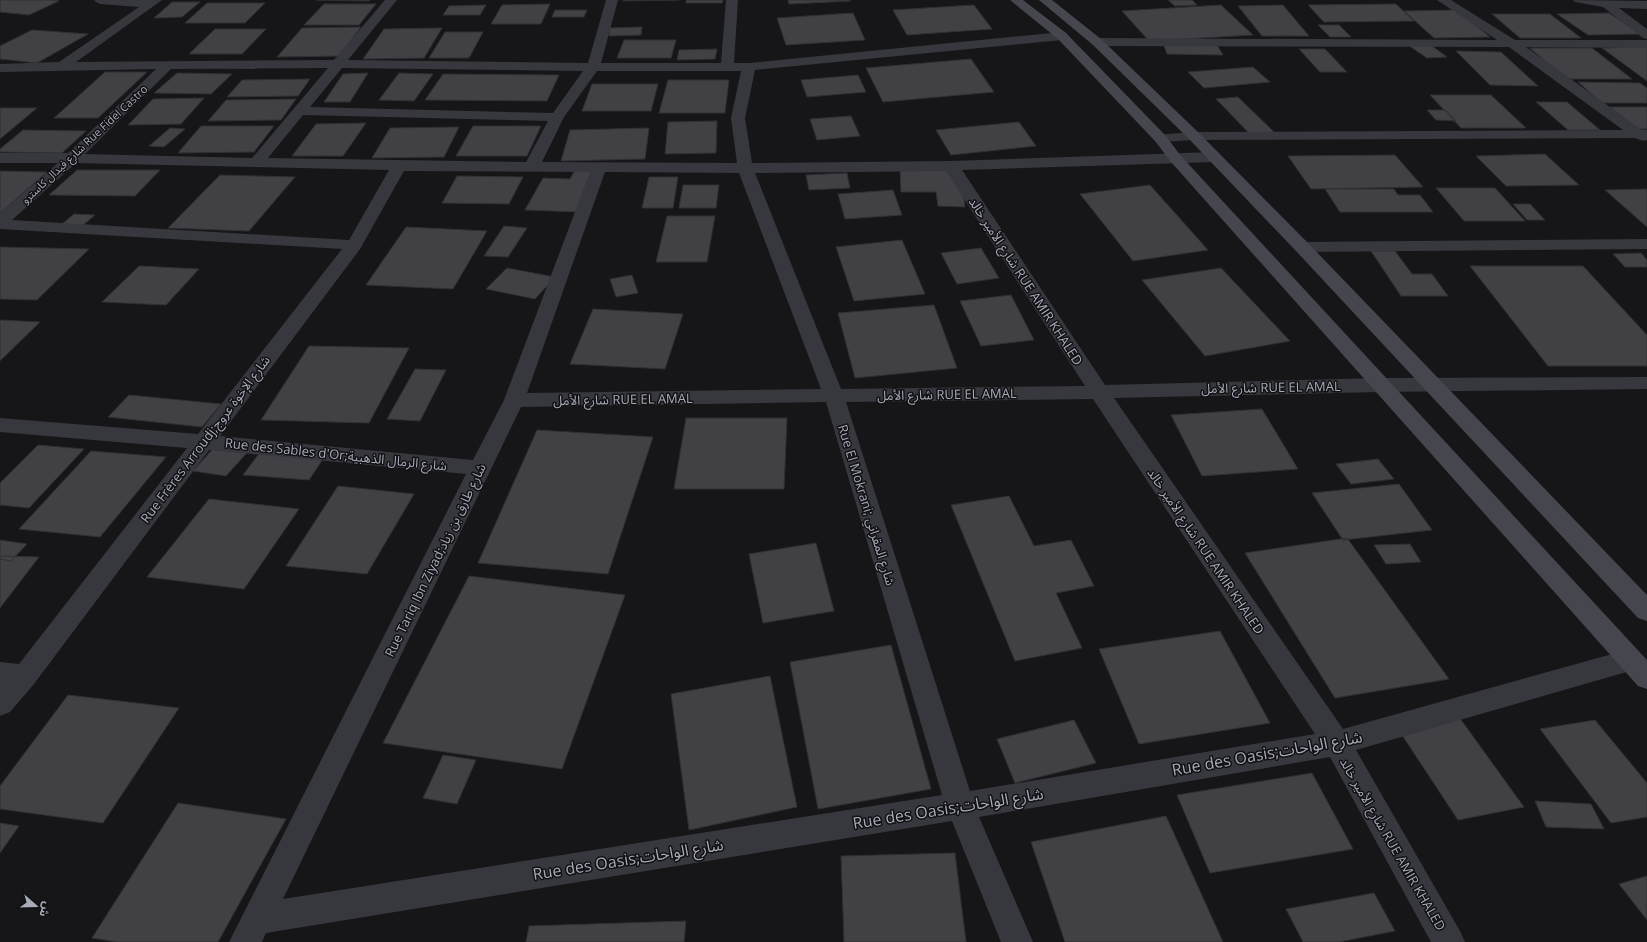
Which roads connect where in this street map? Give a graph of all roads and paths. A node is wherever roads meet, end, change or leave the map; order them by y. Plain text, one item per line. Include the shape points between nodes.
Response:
1 (100, 0) edge
2 (391, 0) edge
3 (612, 0) edge
4 (732, 0) edge
5 (1016, 0) edge
6 (1045, 0) edge
7 (1443, 0) edge
8 (1579, 0) edge
9 (152, 2) edge
10 (1603, 2) edge
11 (1647, 5) edge
12 (1647, 35) edge
13 (1062, 36) junction
14 (1097, 42) junction
15 (1511, 43) junction
16 (1647, 44) edge
17 (339, 64) junction
18 (168, 65) junction
19 (62, 66) junction
20 (727, 66) junction
21 (593, 67) junction
22 (749, 67) junction
23 (3, 70) edge
24 (300, 110) junction
25 (557, 117) junction
26 (1194, 136) junction
27 (1645, 136) edge
28 (1160, 138) junction
29 (1214, 157) junction
30 (0, 158) edge
31 (72, 158) junction
32 (1176, 159) junction
33 (256, 163) junction
34 (399, 166) junction
35 (532, 166) junction
36 (951, 166) junction
37 (599, 167) junction
38 (745, 168) junction
39 (0, 223) edge
40 (1647, 244) edge
41 (354, 245) junction
42 (1302, 247) junction
43 (1647, 383) edge
44 (1433, 384) junction
45 (1380, 385) junction
46 (1099, 392) junction
47 (834, 396) junction
48 (514, 400) junction
49 (0, 425) edge
50 (202, 442) junction
51 (480, 468) junction
52 (1647, 611) edge
53 (1639, 669) edge
54 (12, 674) edge
55 (0, 704) edge
56 (1337, 743) junction
57 (960, 806) junction
58 (251, 930) edge
59 (1017, 942) edge
60 (1449, 942) edge

1 - 9 street
2 - 17 street
3 - 21 street
4 - 20 street
5 - 13 main road
6 - 14 main road
7 - 15 street
8 - 10 street
9 - 19 street
10 - 11 street
10 - 12 street
13 - 22 street
13 - 28 main road
14 - 15 street
14 - 26 main road
15 - 16 street
15 - 27 street
17 - 18 street
17 - 21 street
17 - 24 street
18 - 19 street
18 - 31 street, شارع فيدال كاسترو Rue Fidel Castro
19 - 23 street
20 - 21 street
20 - 22 street
21 - 25 street
22 - 38 street, Rue El Mokrani; شارع المقراني via 738,118
24 - 25 street
24 - 33 street
25 - 35 street
26 - 27 street
26 - 28 street
26 - 29 main road
28 - 32 main road
29 - 32 street
29 - 42 main road
30 - 31 street
31 - 33 street
31 - 39 street, شارع فيدال كاسترو Rue Fidel Castro
32 - 36 street
32 - 45 main road
33 - 34 street
34 - 35 street
34 - 41 street, Rue Frères Arroudj;شارع الإخوة عروج
35 - 37 street
36 - 38 street
36 - 46 street, شارع الأمير خالد RUE AMIR KHALED
37 - 38 street
37 - 48 street, Rue Tariq Ibn Ziyad;شارع طارق بن زياد
38 - 47 street, Rue El Mokrani; شارع المقراني
39 - 41 street
40 - 42 street
41 - 50 street, Rue Frères Arroudj;شارع الإخوة عروج
42 - 44 main road
43 - 44 street, شارع الأمل RUE EL AMAL
44 - 45 street, شارع الأمل RUE EL AMAL
44 - 52 main road
45 - 46 street, شارع الأمل RUE EL AMAL
45 - 53 main road
46 - 47 street, شارع الأمل RUE EL AMAL
46 - 56 street, شارع الأمير خالد RUE AMIR KHALED
47 - 48 street, شارع الأمل RUE EL AMAL
47 - 57 street, Rue El Mokrani; شارع المقراني
48 - 51 street, Rue Tariq Ibn Ziyad;شارع طارق بن زياد
49 - 50 street, Rue des Sables d'Or;شارع الرمال الذهبية
50 - 51 street, Rue des Sables d'Or;شارع الرمال الذهبية
50 - 54 street, Rue Frères Arroudj;شارع الإخوة عروج
51 - 58 street, Rue Tariq Ibn Ziyad;شارع طارق بن زياد
53 - 56 street, Rue des Oasis;شارع الواحات
54 - 55 street, Rue Frères Arroudj;شارع الإخوة عروج
56 - 57 street, Rue des Oasis;شارع الواحات
56 - 60 street, شارع الأمير خالد RUE AMIR KHALED
57 - 58 street, Rue des Oasis;شارع الواحات
57 - 59 street, Rue El Mokrani; شارع المقراني

